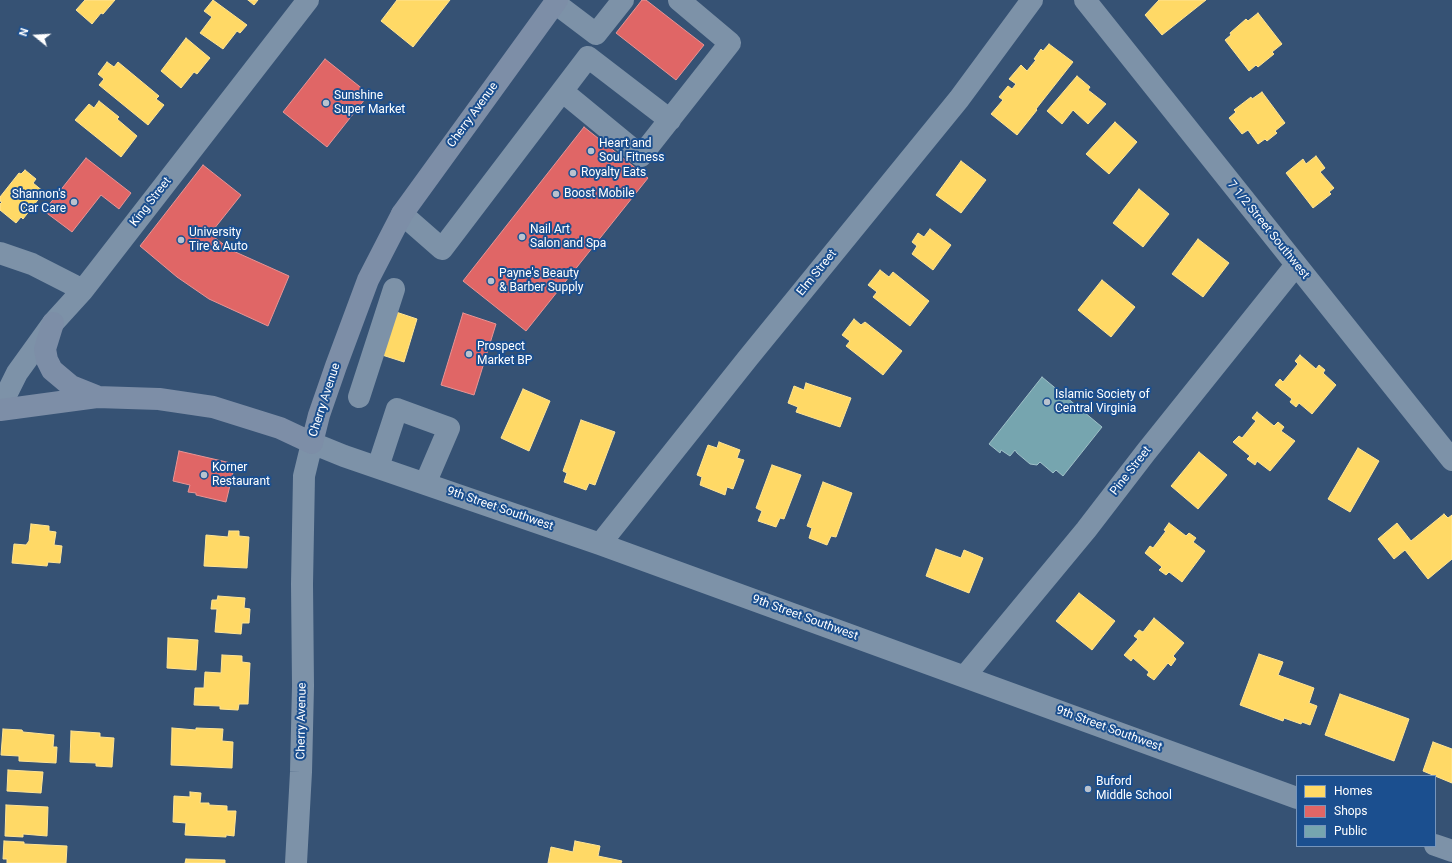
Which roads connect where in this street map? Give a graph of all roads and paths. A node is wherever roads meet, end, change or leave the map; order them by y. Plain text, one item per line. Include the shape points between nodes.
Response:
1 (308, 0) edge
2 (623, 0) edge
3 (679, 0) edge
4 (1032, 0) edge
5 (1085, 0) edge
6 (556, 2) edge
7 (596, 34) junction
8 (588, 57) junction
9 (562, 91) junction
10 (670, 120) junction
11 (402, 214) junction
12 (0, 253) edge
13 (1296, 265) junction
14 (394, 289) dead end
15 (84, 290) junction
16 (53, 323) junction
17 (97, 397) junction
18 (359, 397) dead end
19 (0, 407) edge
20 (0, 410) edge
21 (312, 443) junction
22 (1452, 460) edge
23 (378, 468) junction
24 (425, 484) junction
25 (600, 544) junction
26 (965, 676) junction
27 (1296, 798) edge
28 (1436, 845) edge
29 (1452, 851) edge
30 (296, 863) edge

1 - 15 street, King Street
2 - 7 street
3 - 10 street via 730,43
4 - 25 street, Elm Street via 960,99
5 - 13 street, 7 1/2 Street Southwest
6 - 7 street
6 - 11 main road, Cherry Avenue
7 - 8 street
8 - 9 street
8 - 10 street
9 - 10 street via 641,156
9 - 11 street via 442,249
11 - 21 main road, Cherry Avenue via 368,280 319,415
12 - 15 street via 32,264
13 - 22 street, 7 1/2 Street Southwest
13 - 26 street, Pine Street via 1086,530
14 - 18 street
15 - 16 street, King Street
16 - 17 main road via 45,349 52,370 71,386
16 - 19 street, King Street via 17,373
17 - 20 main road
17 - 21 main road via 159,398 213,407 280,428
21 - 23 street, 9th Street Southwest
21 - 30 street, Cherry Avenue via 304,476 303,686
23 - 24 street, 9th Street Southwest
23 - 24 street via 397,409 449,428
24 - 25 street, 9th Street Southwest
25 - 26 street, 9th Street Southwest
26 - 27 street, 9th Street Southwest
28 - 29 street

